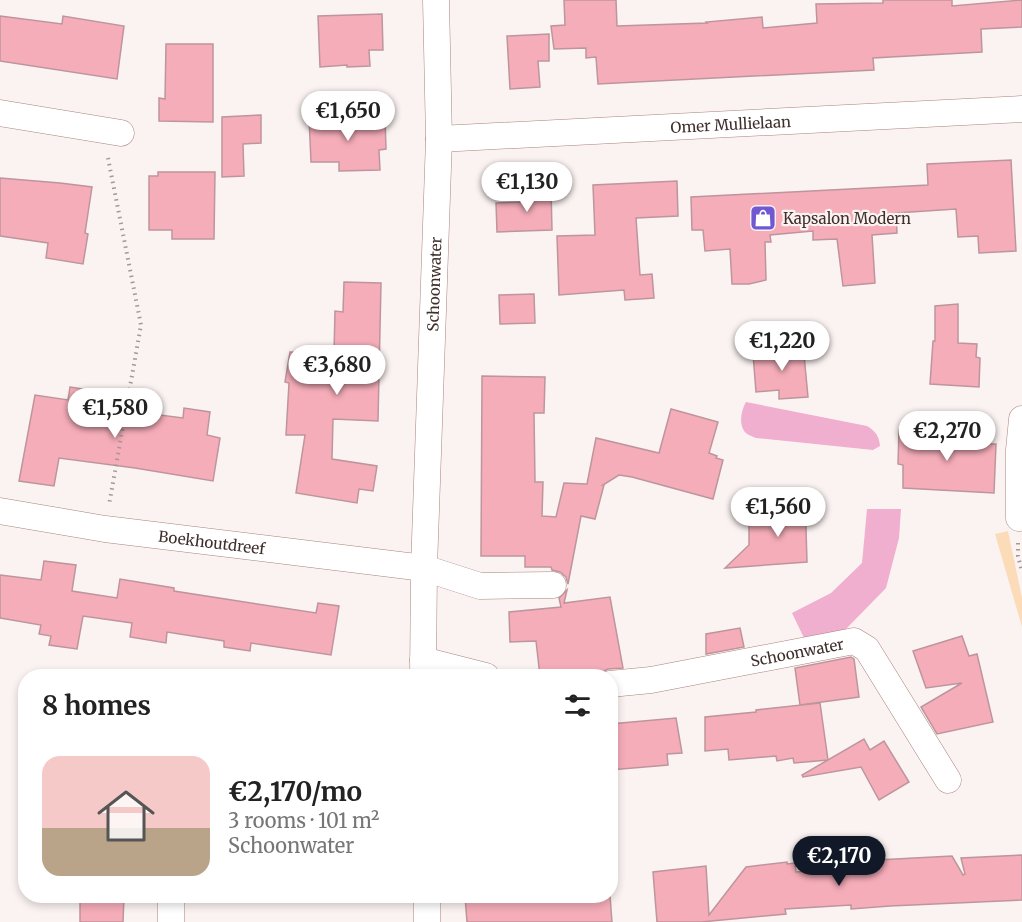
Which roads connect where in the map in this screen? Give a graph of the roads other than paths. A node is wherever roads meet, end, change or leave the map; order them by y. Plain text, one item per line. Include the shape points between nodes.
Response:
1 (436, 0) edge
2 (1022, 109) edge
3 (0, 113) edge
4 (112, 131) road end
5 (439, 139) junction
6 (1022, 419) edge
7 (0, 511) edge
8 (1019, 518) dead end
9 (424, 568) junction
10 (553, 585) dead end
11 (423, 668) edge
12 (618, 683) edge
13 (948, 780) dead end
14 (171, 903) edge
15 (427, 903) edge
16 (171, 922) edge
17 (427, 922) edge

1 - 5 street, Schoonwater
2 - 5 street, Omer Mullielaan
3 - 4 street
5 - 9 street, Schoonwater
6 - 8 street
7 - 9 street, Boekhoutdreef via 105,529
9 - 10 street via 480,586
9 - 11 street, Schoonwater
12 - 13 street, Schoonwater via 854,641 867,649
14 - 16 street
15 - 17 street

